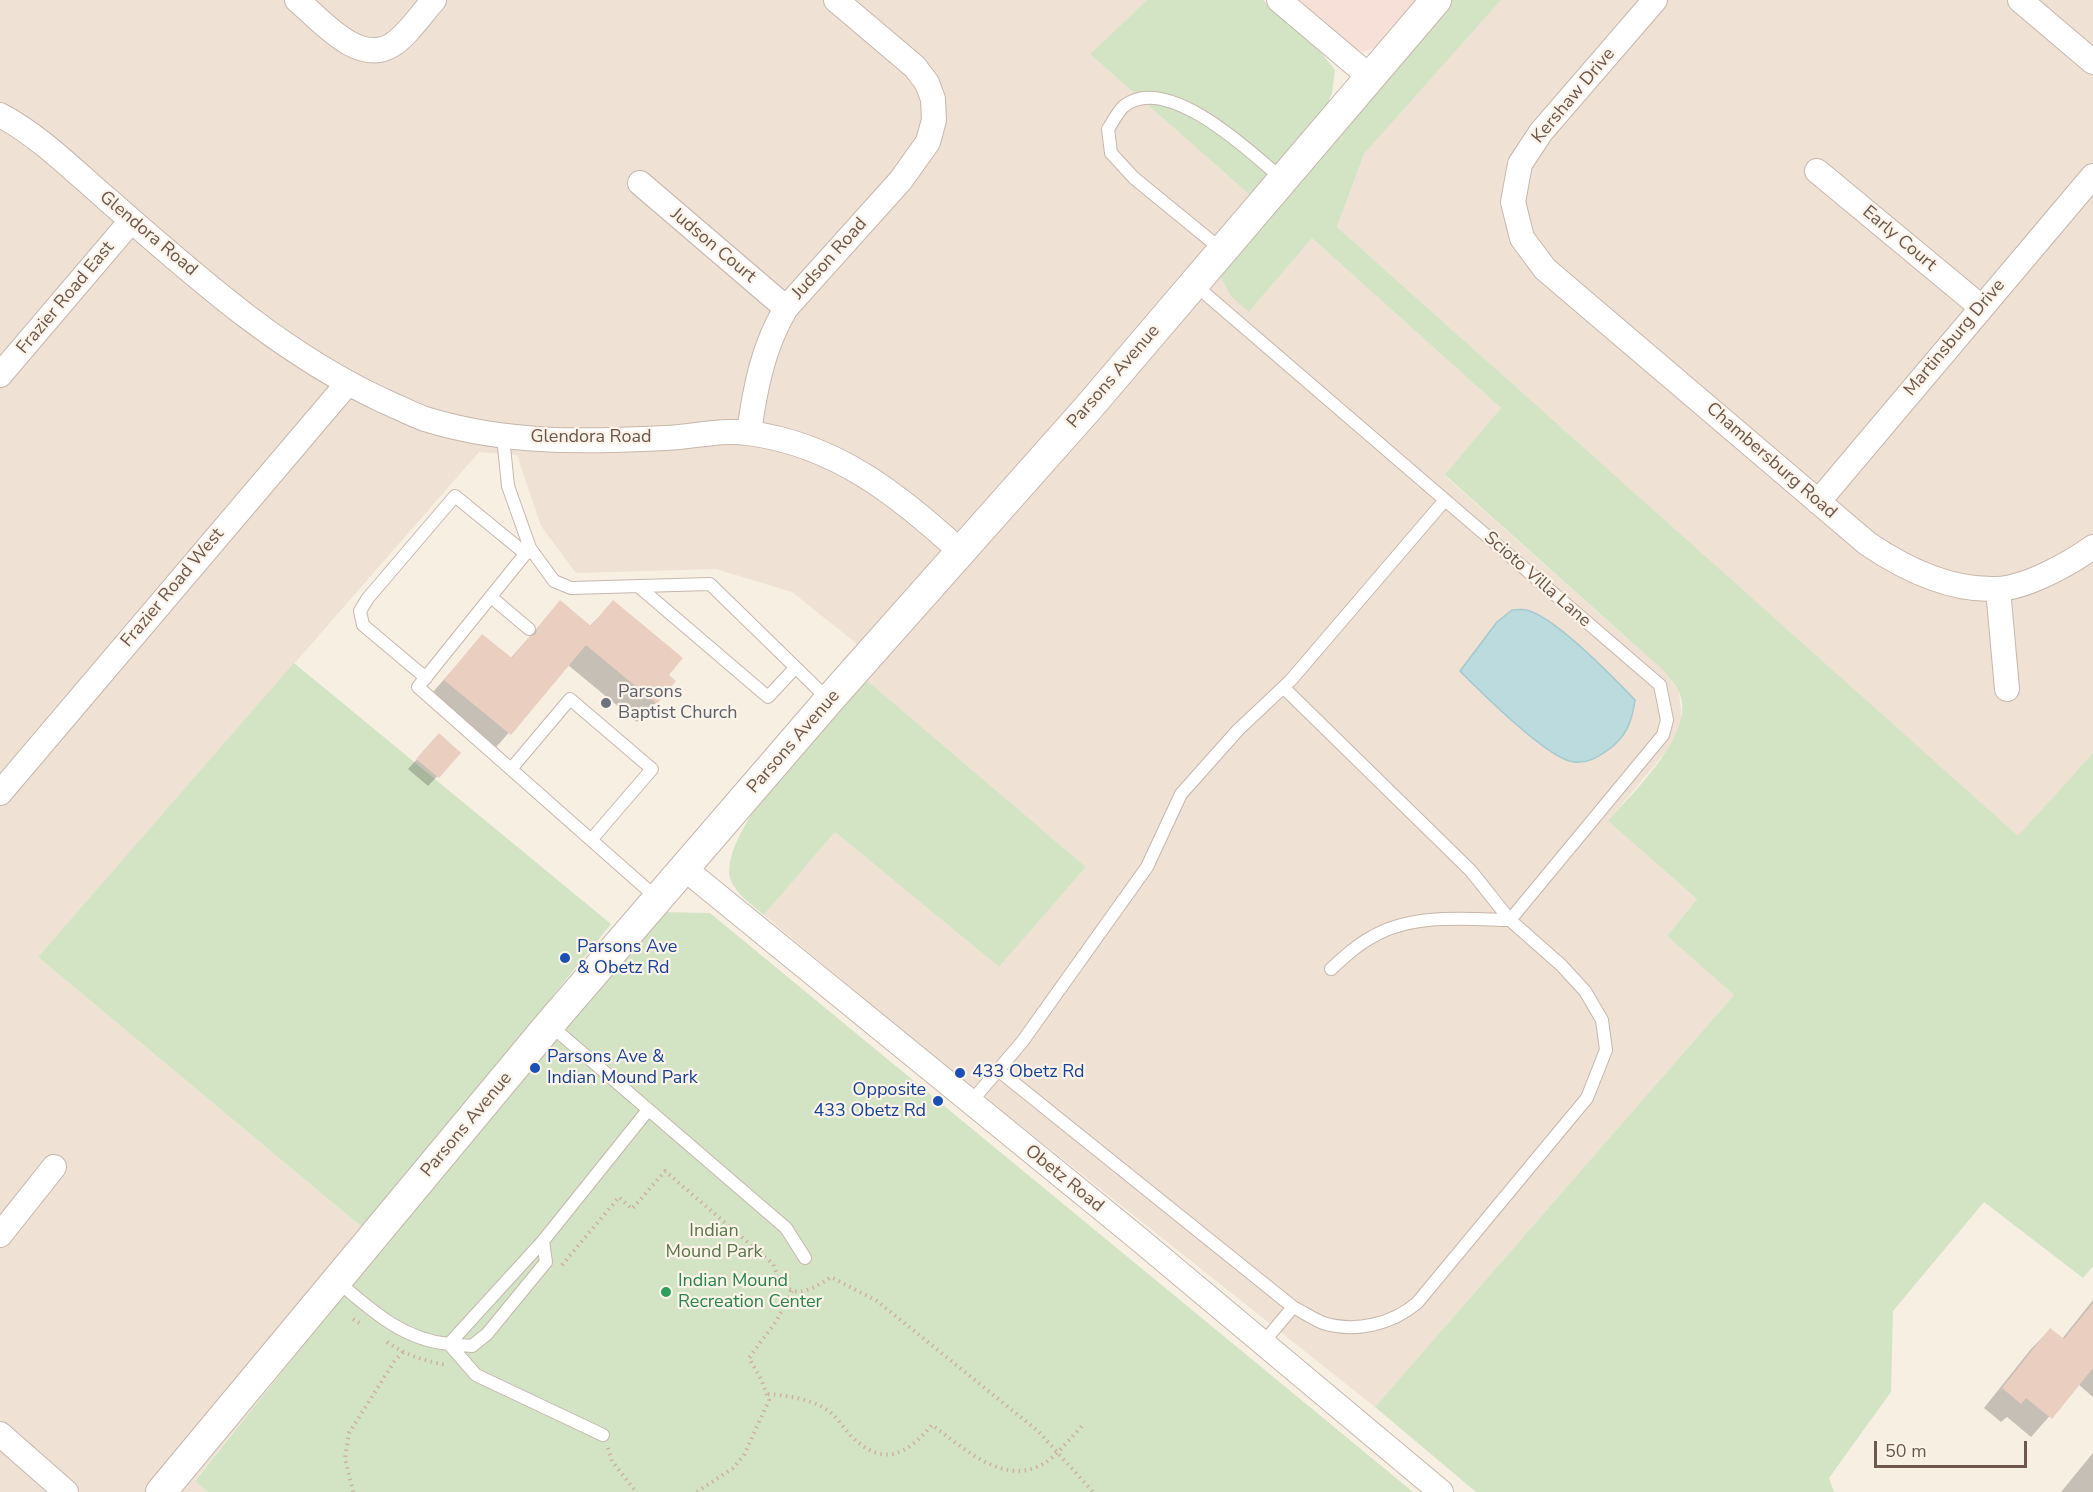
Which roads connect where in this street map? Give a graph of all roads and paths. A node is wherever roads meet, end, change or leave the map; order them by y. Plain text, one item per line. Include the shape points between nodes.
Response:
1 (297, 0) edge
2 (434, 0) edge
3 (836, 0) edge
4 (1279, 0) edge
5 (1436, 0) edge
6 (1655, 0) edge
7 (2020, 0) edge
8 (2093, 62) edge
9 (1370, 77) junction
10 (0, 115) edge
11 (1818, 171) dead end
12 (2093, 176) edge
13 (1283, 179) junction
14 (640, 183) dead end
15 (1513, 202) joint
16 (131, 220) junction
17 (1222, 250) junction
18 (1194, 284) junction
19 (1981, 307) junction
20 (786, 308) junction
21 (0, 375) edge
22 (347, 384) junction
23 (749, 433) junction
24 (503, 437) junction
25 (1445, 500) junction
26 (1818, 502) junction
27 (2093, 547) edge
28 (528, 551) junction
29 (961, 552) junction
30 (638, 586) junction
31 (1998, 590) junction
32 (491, 597) junction
33 (529, 629) dead end
34 (795, 668) junction
35 (426, 678) junction
36 (1284, 688) junction
37 (2007, 689) dead end
38 (829, 700) junction
39 (511, 769) junction
40 (0, 793) edge
41 (591, 840) junction
42 (686, 869) junction
43 (659, 900) junction
44 (1510, 920) junction
45 (1331, 969) dead end
46 (549, 1025) junction
47 (998, 1070) junction
48 (970, 1103) junction
49 (648, 1110) junction
50 (54, 1167) dead end
51 (0, 1235) edge
52 (543, 1241) junction
53 (805, 1258) dead end
54 (559, 1269) dead end
55 (337, 1281) junction
56 (792, 1291) junction
57 (1293, 1307) junction
58 (1263, 1343) junction
59 (449, 1344) junction
60 (463, 1362) junction
61 (768, 1394) junction
62 (1083, 1425) dead end
63 (0, 1434) edge
64 (603, 1435) joint
65 (1058, 1450) junction
66 (66, 1492) edge
67 (161, 1492) edge
68 (353, 1492) edge
69 (636, 1492) edge
70 (697, 1492) edge
71 (1093, 1492) edge
72 (1441, 1492) edge

1 - 2 street via 348,42 358,48 379,50 400,39
3 - 20 street, Judson Road via 915,67 933,99 934,120 928,142 916,161
4 - 9 street
5 - 9 street, Parsons Avenue
6 - 15 street, Kershaw Drive via 1541,132 1520,164
7 - 8 street
9 - 13 street, Parsons Avenue
10 - 16 street, Glendora Road via 37,139
11 - 19 street, Early Court
12 - 19 street, Martinsburg Drive
13 - 17 street, Parsons Avenue
13 - 17 lane via 1228,134 1182,105 1148,96 1124,106 1108,129 1111,153 1134,178
14 - 20 street, Judson Court
15 - 26 street, Chambersburg Road via 1522,238 1545,269
16 - 21 street, Frazier Road East
16 - 22 street, Glendora Road via 224,299 285,345
17 - 18 street, Parsons Avenue
18 - 25 lane, Scioto Villa Lane
18 - 29 street, Parsons Avenue
19 - 26 street, Martinsburg Drive
20 - 23 street, Judson Road via 761,364
22 - 24 street, Glendora Road via 424,418
22 - 40 street, Frazier Road West
23 - 24 street, Glendora Road via 724,431 674,438 570,442
23 - 29 street, Glendora Road via 818,452 870,476 911,506
24 - 28 lane via 508,486
25 - 36 lane
25 - 44 lane, Scioto Villa Lane via 1660,686 1666,710 1663,735
26 - 31 street, Chambersburg Road via 1896,563 1929,577
27 - 31 street, Chambersburg Road via 2067,566
28 - 30 lane via 554,581 571,588
28 - 32 lane
28 - 35 lane via 455,496 368,598 360,611 363,625
29 - 38 street, Parsons Avenue
30 - 34 lane via 710,584
30 - 34 lane via 768,697
31 - 37 street
32 - 33 lane
32 - 35 lane
34 - 38 lane
35 - 39 lane via 418,687
36 - 44 lane via 1471,871
36 - 47 lane via 1238,730 1181,794 1147,867
38 - 42 street, Parsons Avenue
39 - 41 lane
39 - 41 lane via 570,699 652,769
41 - 43 lane
42 - 43 street, Parsons Avenue
42 - 48 street, Obetz Road
43 - 46 street, Parsons Avenue
44 - 45 lane via 1457,919 1399,926 1373,936
44 - 57 lane via 1585,991 1602,1020 1606,1050 1587,1098 1405,1313 1383,1323 1357,1327 1323,1323
46 - 49 lane
46 - 55 street, Parsons Avenue
47 - 48 lane
47 - 57 lane
48 - 58 street, Obetz Road
49 - 52 lane
49 - 53 lane via 786,1228
50 - 51 street
52 - 59 lane
52 - 59 lane via 546,1262 487,1334 472,1346
54 - 56 path via 619,1197 632,1209 665,1171 773,1264 779,1281
55 - 59 lane via 380,1317 426,1342
55 - 67 street, Parsons Avenue
56 - 61 path via 777,1320 749,1358
56 - 65 path via 808,1292 831,1277 877,1301
57 - 58 lane
58 - 72 street, Obetz Road
59 - 60 lane
60 - 64 lane via 476,1375
60 - 68 path via 447,1365 403,1352 394,1362 349,1433 345,1458
61 - 65 path via 814,1403 828,1411 862,1445 884,1454 906,1451 932,1425 1005,1471 1028,1470 1043,1464
61 - 70 path via 769,1400 744,1455 733,1468
62 - 65 path
63 - 66 street
64 - 69 path via 612,1461
65 - 71 path

